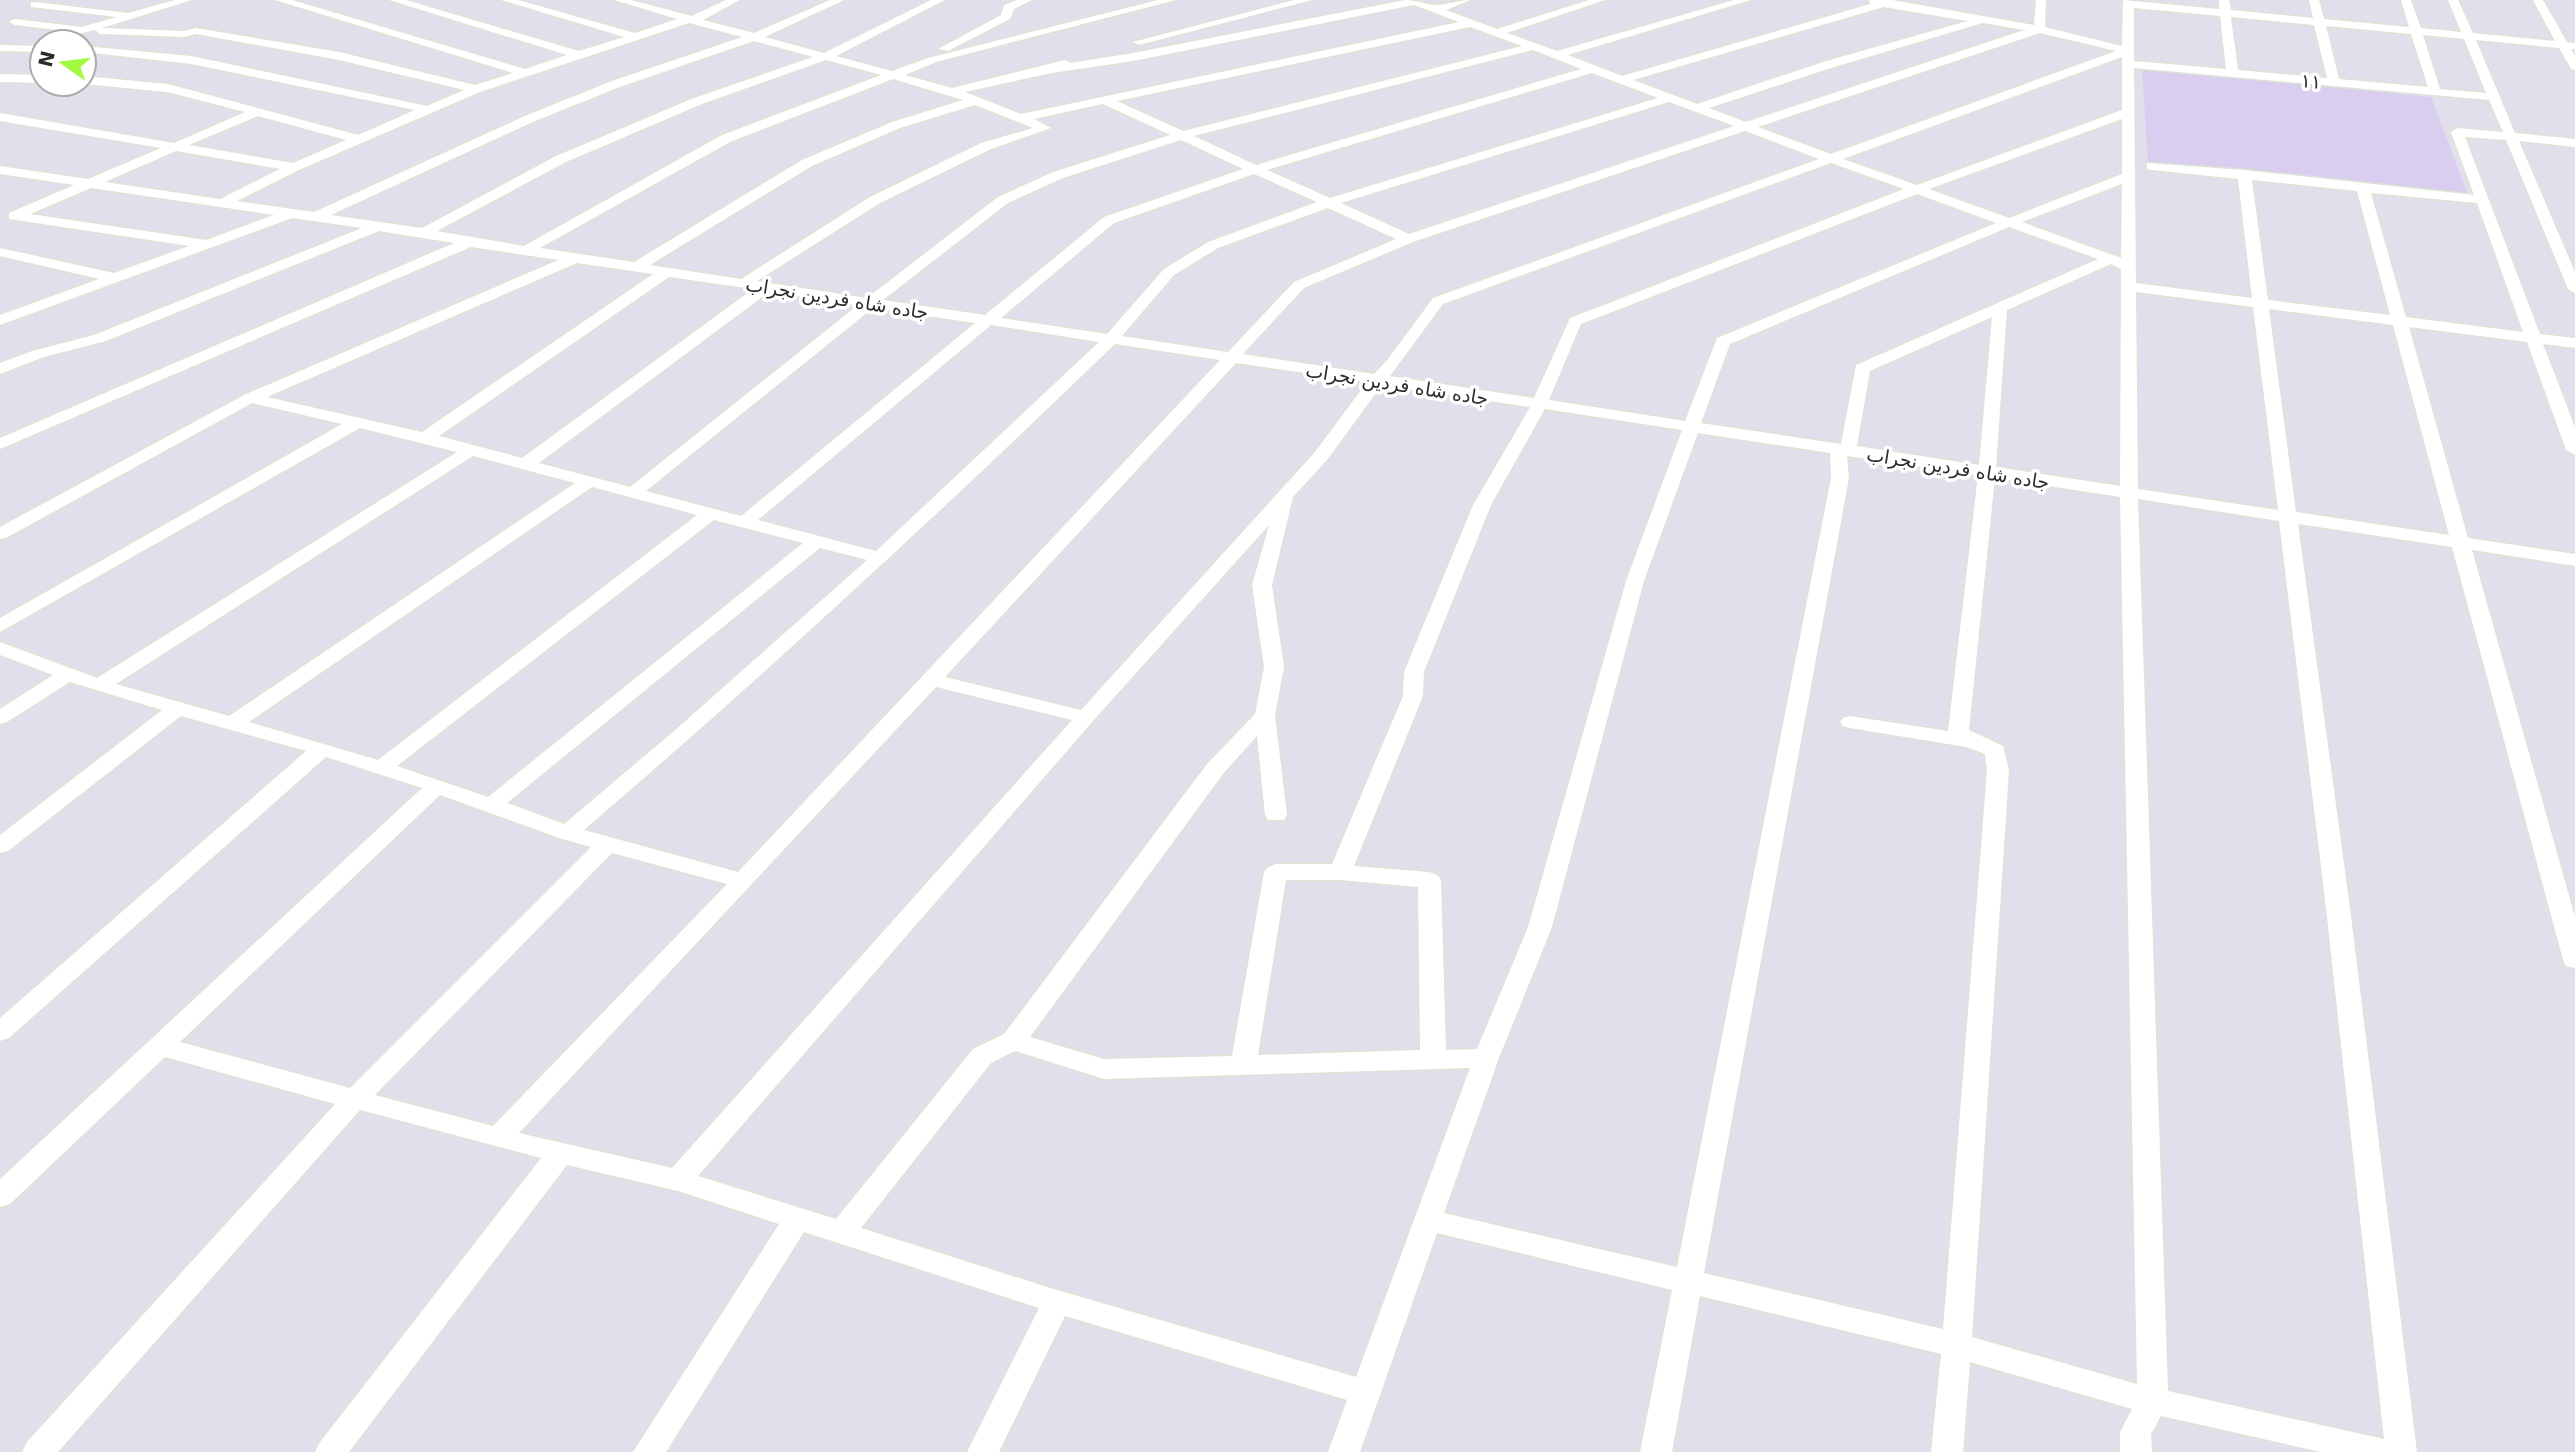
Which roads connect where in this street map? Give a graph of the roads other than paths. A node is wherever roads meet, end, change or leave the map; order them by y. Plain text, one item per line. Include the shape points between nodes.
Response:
1 (187, 0) edge
2 (280, 0) edge
3 (394, 0) edge
4 (506, 0) edge
5 (619, 0) edge
6 (735, 0) edge
7 (839, 0) edge
8 (940, 0) edge
9 (1027, 0) edge
10 (1171, 0) edge
11 (1307, 0) edge
12 (1466, 0) edge
13 (1600, 0) edge
14 (1746, 0) edge
15 (1864, 0) edge
16 (2041, 0) edge
17 (2224, 0) edge
18 (2314, 0) edge
19 (2406, 0) edge
20 (2453, 0) edge
21 (2538, 0) edge
22 (1413, 1) edge
23 (1885, 2) edge
24 (2128, 2) edge
25 (36, 3) edge
26 (1436, 9) junction
27 (2225, 13) junction
28 (136, 15) junction
29 (691, 19) junction
30 (155, 20) dead end
31 (1982, 20) junction
32 (2318, 22) junction
33 (1472, 23) junction
34 (2039, 29) junction
35 (196, 30) junction
36 (100, 31) dead end
37 (2415, 31) junction
38 (1498, 32) junction
39 (634, 36) junction
40 (757, 36) junction
41 (2467, 36) junction
42 (1537, 46) junction
43 (2569, 46) edge
44 (0, 48) edge
45 (28, 48) edge
46 (98, 50) edge
47 (576, 54) junction
48 (1557, 55) junction
49 (827, 56) junction
50 (2129, 58) junction
51 (932, 60) junction
52 (2575, 66) edge
53 (1052, 69) junction
54 (1593, 69) junction
55 (522, 72) junction
56 (2232, 74) junction
57 (897, 75) junction
58 (0, 78) edge
59 (28, 79) edge
60 (1620, 80) junction
61 (98, 81) edge
62 (2334, 83) junction
63 (475, 89) junction
64 (951, 91) junction
65 (2435, 92) junction
66 (2493, 97) junction
67 (1669, 99) junction
68 (977, 100) junction
69 (1104, 100) junction
70 (1120, 107) junction
71 (1698, 108) junction
72 (426, 109) junction
73 (256, 112) junction
74 (2129, 112) junction
75 (0, 117) edge
76 (1021, 118) junction
77 (1745, 127) junction
78 (1045, 128) junction
79 (1184, 135) junction
80 (2510, 136) junction
81 (358, 139) junction
82 (2575, 143) edge
83 (175, 146) junction
84 (1829, 158) junction
85 (2152, 166) dead end
86 (294, 167) junction
87 (1255, 169) junction
88 (0, 170) edge
89 (2244, 174) junction
90 (2127, 177) junction
91 (86, 183) junction
92 (2363, 188) junction
93 (1915, 190) junction
94 (2483, 200) junction
95 (220, 204) junction
96 (1325, 204) junction
97 (289, 214) junction
98 (7, 215) edge
99 (313, 218) junction
100 (2010, 222) junction
101 (376, 227) junction
102 (424, 233) junction
103 (1408, 239) junction
104 (469, 242) junction
105 (210, 244) junction
106 (525, 251) junction
107 (0, 252) edge
108 (575, 258) junction
109 (2111, 259) junction
110 (635, 268) junction
111 (2130, 268) junction
112 (666, 272) junction
113 (115, 278) junction
114 (744, 283) junction
115 (766, 287) junction
116 (2130, 287) junction
117 (2575, 289) edge
118 (870, 303) junction
119 (2262, 303) junction
120 (0, 306) edge
121 (2000, 308) junction
122 (22, 312) junction
123 (0, 320) edge
124 (2401, 321) junction
125 (985, 322) junction
126 (2534, 338) junction
127 (1109, 341) junction
128 (2575, 343) edge
129 (1232, 359) junction
130 (0, 369) edge
131 (1376, 381) junction
132 (250, 398) junction
133 (1539, 405) junction
134 (358, 422) junction
135 (1693, 428) junction
136 (425, 438) junction
137 (0, 444) edge
138 (471, 450) junction
139 (1843, 450) junction
140 (2575, 450) edge
141 (527, 463) junction
142 (1987, 472) junction
143 (590, 481) junction
144 (634, 492) junction
145 (1286, 493) junction
146 (2129, 493) junction
147 (711, 513) junction
148 (2287, 517) junction
149 (745, 522) junction
150 (0, 534) edge
151 (817, 541) junction
152 (2458, 543) junction
153 (880, 558) junction
154 (2575, 560) edge
155 (0, 626) edge
156 (0, 648) edge
157 (69, 674) junction
158 (930, 679) junction
159 (99, 686) junction
160 (175, 710) junction
161 (1265, 715) junction
162 (1086, 716) junction
163 (0, 718) edge
164 (1850, 722) dead end
165 (232, 724) junction
166 (1969, 741) junction
167 (323, 750) junction
168 (381, 768) junction
169 (437, 786) junction
170 (491, 806) junction
171 (1276, 815) dead end
172 (567, 834) junction
173 (608, 844) junction
174 (0, 846) edge
175 (1340, 872) junction
176 (743, 881) junction
177 (2575, 960) edge
178 (0, 1032) edge
179 (1013, 1041) junction
180 (159, 1046) junction
181 (1486, 1058) junction
182 (1433, 1060) junction
183 (1243, 1066) junction
184 (355, 1099) junction
185 (498, 1138) junction
186 (560, 1154) junction
187 (678, 1180) junction
188 (0, 1196) edge
189 (797, 1219) junction
190 (1428, 1220) junction
191 (841, 1233) junction
192 (1687, 1282) junction
193 (1057, 1302) junction
194 (1957, 1345) junction
195 (1364, 1392) junction
196 (2153, 1402) junction
197 (2300, 1443) edge
198 (38, 1452) edge
199 (331, 1452) edge
200 (649, 1452) edge
201 (984, 1452) edge
202 (1344, 1452) edge
203 (1656, 1452) edge
204 (1947, 1452) edge
205 (2136, 1452) edge
206 (2382, 1452) edge
207 (2400, 1452) edge

1 - 28 street
2 - 55 street
3 - 47 street
4 - 39 street
5 - 29 street
6 - 29 street
7 - 40 street
8 - 49 street
9 - 51 street via 1008,7 1006,17 946,47
10 - 51 street
11 - 53 street
12 - 26 street
13 - 38 street
14 - 48 street
15 - 23 street, ۱۱
16 - 34 street
17 - 27 street
18 - 32 street
19 - 37 street
20 - 41 street
21 - 43 street
22 - 26 street
22 - 53 street
23 - 31 street, ۱۱
23 - 60 street
24 - 27 street
24 - 50 street
25 - 28 street
25 - 28 street via 12,25 82,30
26 - 33 street
27 - 32 street
27 - 56 street
29 - 39 street
29 - 40 street
30 - 35 street via 202,26
31 - 34 street, ۱۱
31 - 71 street
32 - 37 street
32 - 62 street
33 - 38 street
33 - 69 street
34 - 50 street, ۱۱
34 - 77 street
35 - 36 street via 186,34
35 - 63 street via 339,56
37 - 41 street
37 - 65 street
38 - 42 street
39 - 47 street
40 - 49 street
40 - 99 street via 531,118
41 - 43 street
41 - 66 street
42 - 48 street
42 - 79 street
43 - 52 street
44 - 45 street
46 - 72 street via 191,60
47 - 55 street
48 - 54 street
49 - 57 street
49 - 102 street via 656,117 561,159
50 - 56 street, ۱۱
50 - 74 street
50 - 84 street
51 - 57 street
53 - 64 street
54 - 60 street
54 - 87 street
55 - 63 street
56 - 62 street, ۱۱
57 - 64 street
57 - 106 street via 727,138
58 - 59 street
60 - 67 street
61 - 73 street via 168,88
62 - 65 street, ۱۱
63 - 72 street
64 - 68 street
65 - 66 street, ۱۱
66 - 80 street
67 - 71 street
67 - 96 street
68 - 76 street
68 - 110 street via 896,125 807,163
69 - 70 street
69 - 76 street
70 - 78 street
70 - 79 street
71 - 77 street
72 - 81 street
73 - 81 street
73 - 83 street
74 - 90 street
74 - 93 street
75 - 83 street
76 - 78 street
77 - 84 street
77 - 103 street
78 - 114 street via 986,146 875,200
79 - 87 street
79 - 118 street via 1058,175 1003,200
80 - 82 street
80 - 94 street via 2458,132
80 - 117 street
81 - 86 street
83 - 86 street
83 - 91 street
84 - 93 street
84 - 131 street via 1438,301
85 - 89 street
86 - 95 street
87 - 96 street
87 - 125 street via 1109,220
88 - 91 street, جاده شاه فردین نجراب
89 - 92 street
89 - 119 street
90 - 100 street
90 - 111 street
91 - 95 street, جاده شاه فردین نجراب
91 - 98 street
92 - 94 street
92 - 124 street
93 - 100 street
93 - 133 street via 1575,321
94 - 126 street
95 - 97 street, جاده شاه فردین نجراب
96 - 103 street
96 - 127 street via 1213,245 1169,272
97 - 99 street, جاده شاه فردین نجراب
97 - 105 street
98 - 105 street
99 - 101 street, جاده شاه فردین نجراب
100 - 109 street
100 - 135 street via 1723,341
101 - 102 street, جاده شاه فردین نجراب
101 - 130 street via 124,329
102 - 104 street, جاده شاه فردین نجراب
103 - 129 street via 1299,285
104 - 106 street, جاده شاه فردین نجراب
104 - 137 street
105 - 113 street
106 - 108 street, جاده شاه فردین نجراب
107 - 113 street
108 - 110 street, جاده شاه فردین نجراب
108 - 132 street
109 - 111 street
109 - 121 street
110 - 112 street, جاده شاه فردین نجراب
111 - 116 street
112 - 114 street, جاده شاه فردین نجراب
112 - 136 street
113 - 122 street
114 - 115 street, جاده شاه فردین نجراب
115 - 118 street, جاده شاه فردین نجراب
115 - 141 street
116 - 119 street
116 - 146 street
118 - 125 street, جاده شاه فردین نجراب
118 - 144 street
119 - 124 street
119 - 148 street
120 - 122 street
121 - 139 street via 1862,368
121 - 142 street
122 - 123 street
124 - 126 street
124 - 152 street
125 - 127 street, جاده شاه فردین نجراب
125 - 149 street
126 - 128 street
126 - 140 street
127 - 129 street, جاده شاه فردین نجراب
127 - 153 street
129 - 131 street, جاده شاه فردین نجراب
129 - 158 street
131 - 133 street, جاده شاه فردین نجراب
131 - 145 street via 1321,456
132 - 134 street
132 - 150 street
133 - 135 street, جاده شاه فردین نجراب
133 - 175 street via 1482,505 1414,671 1413,696
134 - 136 street
134 - 155 street
135 - 139 street, جاده شاه فردین نجراب
135 - 181 street via 1636,581 1540,927
136 - 138 street
138 - 141 street
138 - 159 street
139 - 142 street, جاده شاه فردین نجراب
139 - 192 street
141 - 143 street
142 - 146 street, جاده شاه فردین نجراب
142 - 166 street via 1958,730
143 - 144 street
143 - 165 street
144 - 147 street
145 - 161 street via 1262,585 1274,667
145 - 162 street
146 - 148 street, جاده شاه فردین نجراب
146 - 196 street
147 - 149 street
147 - 168 street
148 - 152 street, جاده شاه فردین نجراب
148 - 207 street via 2338,908
149 - 151 street
151 - 153 street
151 - 170 street
152 - 154 street, جاده شاه فردین نجراب
152 - 177 street
153 - 172 street
156 - 157 street
157 - 159 street
157 - 163 street
158 - 162 street
158 - 176 street
159 - 160 street
160 - 165 street
160 - 174 street
161 - 171 street
161 - 179 street via 1215,769
162 - 187 street
164 - 166 street
165 - 167 street
166 - 194 street via 1995,751 1998,770
167 - 168 street
167 - 178 street
168 - 169 street
169 - 170 street
169 - 180 street
170 - 172 street
172 - 173 street
173 - 176 street
173 - 184 street
175 - 182 street via 1429,880
175 - 183 street via 1276,872
176 - 185 street
179 - 183 street via 1104,1069
179 - 191 street via 982,1056
180 - 184 street
180 - 188 street
181 - 182 street
181 - 190 street
182 - 183 street
184 - 185 street
184 - 198 street
185 - 186 street
186 - 187 street
186 - 199 street
187 - 189 street
189 - 191 street
189 - 200 street
190 - 192 street
190 - 195 street
191 - 193 street
192 - 194 street
192 - 203 street
193 - 195 street
193 - 201 street
194 - 196 street
194 - 204 street
195 - 202 street
196 - 197 street
196 - 205 street via 2136,1432
197 - 206 street

